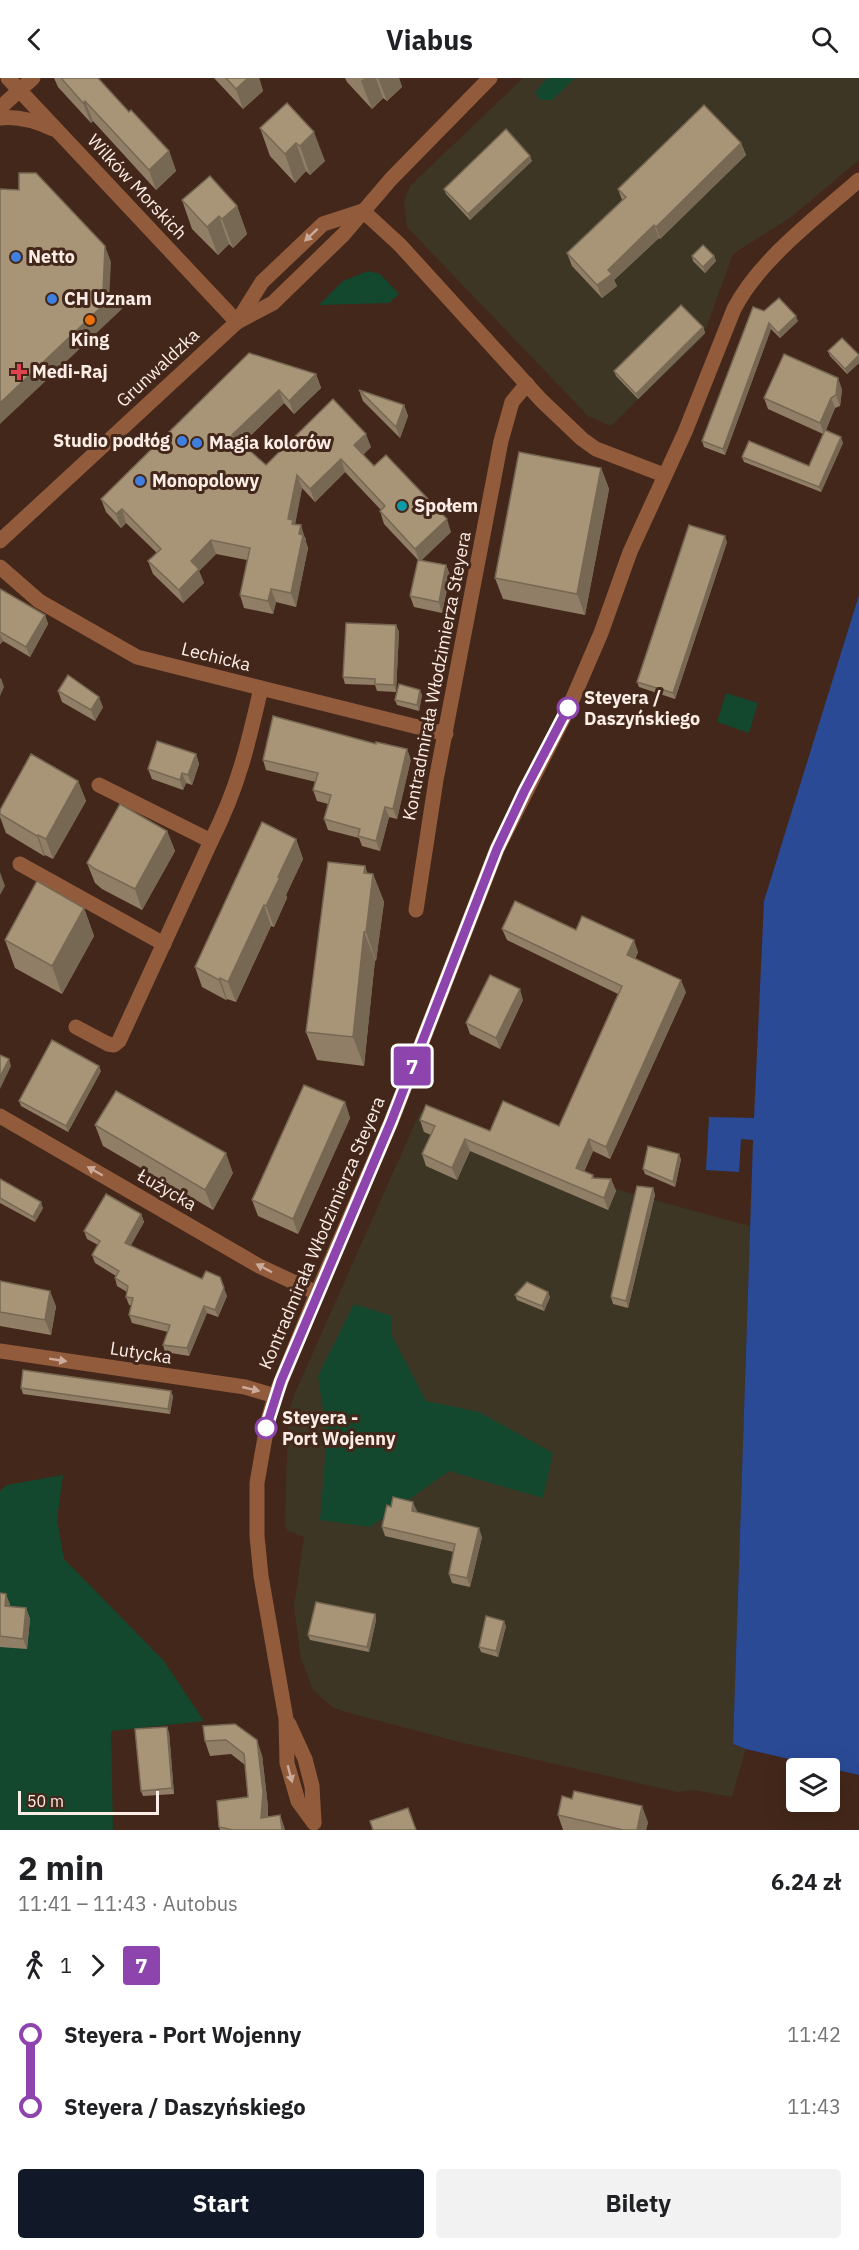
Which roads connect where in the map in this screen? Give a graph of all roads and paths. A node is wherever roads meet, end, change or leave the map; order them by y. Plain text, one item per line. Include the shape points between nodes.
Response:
1 (8, 78) edge
2 (33, 78) edge
3 (490, 78) edge
4 (19, 91) junction
5 (0, 108) edge
6 (0, 118) edge
7 (58, 131) junction
8 (859, 180) edge
9 (363, 211) junction
10 (237, 322) junction
11 (527, 384) junction
12 (664, 475) junction
13 (0, 541) edge
14 (0, 567) edge
15 (261, 688) junction
16 (446, 734) junction
17 (99, 785) dead end
18 (211, 841) junction
19 (20, 864) dead end
20 (416, 910) dead end
21 (164, 944) junction
22 (76, 1027) dead end
23 (0, 1116) edge
24 (317, 1293) junction
25 (0, 1351) edge
26 (275, 1396) junction
27 (314, 1827) edge

1 - 4 street, Wilków Morskich
2 - 4 street
3 - 9 street, Grunwaldzka
4 - 5 street
4 - 7 street, Wilków Morskich
6 - 7 street via 38,122
7 - 10 street, Wilków Morskich
8 - 12 street, Kontradmirała Włodzimierza Steyera via 762,268 742,292
9 - 10 street, Grunwaldzka via 273,303
9 -> 10 street, Grunwaldzka via 322,225 262,282
9 - 11 street via 400,245
10 - 13 street, Grunwaldzka
11 - 12 street via 582,440
11 - 16 street, Kontradmirała Włodzimierza Steyera via 512,402 501,441
12 - 24 street, Kontradmirała Włodzimierza Steyera via 570,705 497,849 391,1122
14 - 15 street, Lechicka via 39,601 136,657
15 - 16 street, Lechicka
15 - 18 street via 241,771
16 - 20 street, Kontradmirała Włodzimierza Steyera
17 - 18 street
18 - 21 street
19 - 21 street
21 - 22 street via 119,1041 108,1044
24 -> 23 street, Łużycka via 259,1266
24 - 26 street, Kontradmirała Włodzimierza Steyera
25 -> 26 street, Lutycka via 245,1387
26 - 27 street, Kontradmirała Włodzimierza Steyera via 262,1448 256,1521 261,1576 286,1719 305,1759 312,1786

